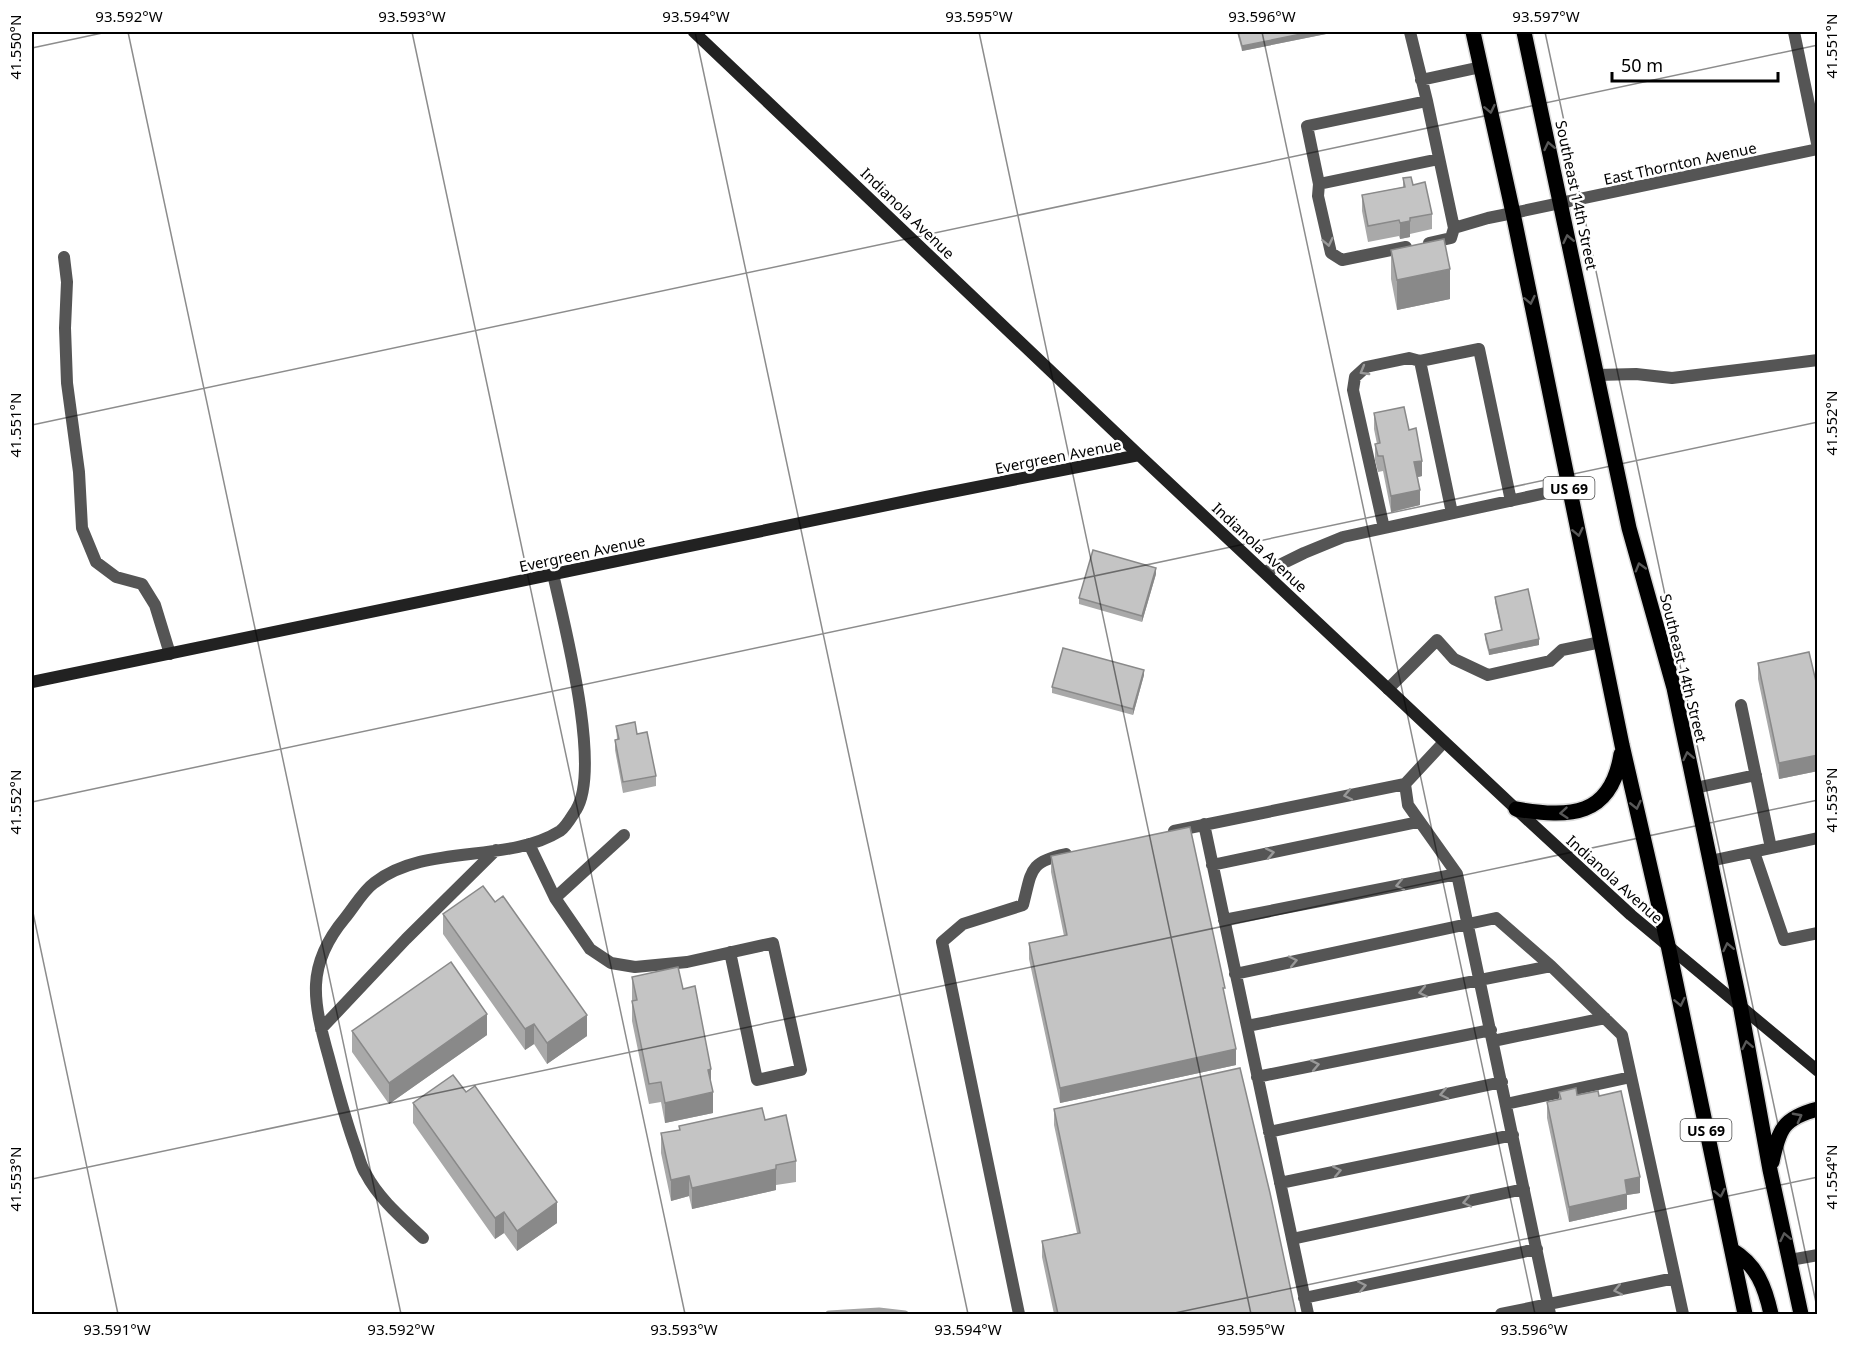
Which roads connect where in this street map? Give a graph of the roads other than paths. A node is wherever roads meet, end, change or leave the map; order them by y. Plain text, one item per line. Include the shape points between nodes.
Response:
1 (694, 32) edge
2 (1410, 32) edge
3 (1473, 32) edge
4 (1524, 32) edge
5 (1794, 32) edge
6 (1481, 67) junction
7 (1421, 80) junction
8 (1427, 101) junction
9 (1818, 149) edge
10 (1439, 159) junction
11 (1319, 184) junction
12 (1561, 204) junction
13 (1513, 213) junction
14 (1454, 228) junction
15 (64, 257) dead end
16 (1818, 360) edge
17 (1420, 361) junction
18 (1597, 375) junction
19 (1139, 455) junction
20 (1569, 488) junction
21 (1511, 501) junction
22 (1452, 513) junction
23 (1384, 528) junction
24 (1265, 572) junction
25 (553, 574) junction
26 (1601, 642) junction
27 (170, 654) junction
28 (32, 682) edge
29 (1388, 689) junction
30 (1741, 705) dead end
31 (1444, 742) junction
32 (1622, 745) junction
33 (1756, 776) junction
34 (1405, 784) junction
35 (1695, 788) junction
36 (1516, 809) junction
37 (1418, 822) junction
38 (1204, 824) junction
39 (1158, 834) edge
40 (624, 836) dead end
41 (1818, 838) edge
42 (529, 844) junction
43 (1771, 848) junction
44 (496, 850) junction
45 (1079, 851) edge
46 (1754, 852) junction
47 (1710, 861) junction
48 (1212, 865) junction
49 (1457, 874) junction
50 (555, 898) junction
51 (1224, 920) junction
52 (1468, 924) junction
53 (1818, 933) edge
54 (1668, 945) junction
55 (730, 952) junction
56 (1551, 966) junction
57 (1236, 974) junction
58 (1480, 980) junction
59 (1740, 1004) junction
60 (1605, 1018) junction
61 (1247, 1026) junction
62 (321, 1029) junction
63 (1492, 1036) junction
64 (1815, 1066) edge
65 (1257, 1077) junction
66 (1631, 1077) junction
67 (1502, 1082) junction
68 (1506, 1104) junction
69 (1818, 1109) edge
70 (1269, 1132) junction
71 (1513, 1135) junction
72 (1770, 1170) junction
73 (1280, 1183) junction
74 (1524, 1190) junction
75 (423, 1238) dead end
76 (1292, 1239) junction
77 (1537, 1249) junction
78 (1732, 1250) junction
79 (1818, 1255) edge
80 (1790, 1260) junction
81 (1676, 1278) junction
82 (1304, 1298) junction
83 (1549, 1310) edge
84 (1018, 1314) edge
85 (1308, 1314) edge
86 (1501, 1314) edge
87 (1683, 1314) edge
88 (1745, 1314) edge
89 (1771, 1314) edge
90 (1801, 1314) edge

1 - 19 main road, Indianola Avenue
2 - 7 street
3 - 6 main road, US 69
12 -> 4 main road, Southeast 14th Street
5 - 9 street
6 - 7 street
6 -> 13 main road, US 69
7 - 8 street
8 - 10 street
8 - 11 street via 1307,126
9 - 12 street, East Thornton Avenue
10 - 11 street
10 - 14 street
11 -> 14 street, East Thornton Avenue via 1318,196 1331,253 1342,260 1451,238
12 - 13 street, East Thornton Avenue
18 -> 12 main road, Southeast 14th Street
13 - 14 street, East Thornton Avenue
13 -> 20 main road, US 69
15 - 27 street via 67,383 82,528 96,562 116,577 142,584 155,605
16 - 18 street via 1672,378
17 - 21 street via 1479,349
17 - 22 street
17 -> 23 street via 1409,358 1366,367 1355,377 1353,390
35 -> 18 main road, Southeast 14th Street via 1674,688 1629,528
19 - 24 main road, Indianola Avenue
19 - 25 main road, Evergreen Avenue
20 - 21 street
20 -> 26 main road, US 69
21 - 22 street
22 - 23 street
23 - 24 street via 1343,537
24 - 29 main road, Indianola Avenue
25 - 27 main road, Evergreen Avenue
25 - 42 street via 584,738 586,777 578,808 561,831
26 - 29 street via 1562,650 1550,661 1488,675 1454,659 1437,640
26 - 32 main road, US 69
27 - 28 main road, Evergreen Avenue
29 - 31 main road, Indianola Avenue
30 - 33 street
31 - 34 street
31 - 36 main road, Indianola Avenue
32 -> 36 main road via 1613,785 1591,806 1558,813
32 -> 54 main road, US 69
33 - 35 street
33 - 43 street
34 - 37 street via 1408,805
34 -> 38 street
35 - 47 main road, Southeast 14th Street
36 - 54 main road, Indianola Avenue
48 -> 37 street
37 - 49 street
38 - 39 street
38 - 48 street
40 - 50 street
41 - 43 street
42 - 44 street
42 - 50 street
43 - 46 street
44 - 62 street
44 - 62 street via 408,865 373,883 321,953 315,987
45 - 84 street via 1046,858 1032,871 1023,905 963,924 942,942
46 - 47 street
46 - 53 street via 1784,940
59 -> 47 main road, Southeast 14th Street
48 - 51 street
49 -> 51 street
49 - 52 street
50 - 55 street via 590,949 611,963 635,967 687,962
51 - 57 street
52 - 56 street via 1496,918
57 -> 52 street
52 - 58 street
54 - 59 main road, Indianola Avenue
54 -> 78 main road, US 69
55 - 55 street via 773,943 801,1071 757,1080
56 - 58 street
56 - 60 street
57 - 61 street
58 -> 61 street
58 - 63 street
59 - 64 main road, Indianola Avenue
72 -> 59 main road, Southeast 14th Street
60 - 63 street
60 - 66 street via 1622,1035
61 - 65 street
62 - 75 street via 365,1174 391,1208
65 -> 63 street
63 - 67 street
65 - 70 street
66 - 68 street
66 - 81 street
67 - 68 street
67 -> 70 street
68 - 71 street
72 -> 69 main road via 1777,1137 1785,1125
70 - 73 street
73 -> 71 street
71 - 74 street
80 -> 72 main road, Southeast 14th Street
73 - 76 street
74 -> 76 street
74 - 77 street
76 - 82 street
82 -> 77 street
77 - 83 street
78 - 88 main road, US 69
78 - 89 main road via 1754,1268 1765,1288
79 - 80 street
80 - 90 main road, Southeast 14th Street
81 -> 83 street
81 - 87 street
82 - 85 street
83 - 86 street

